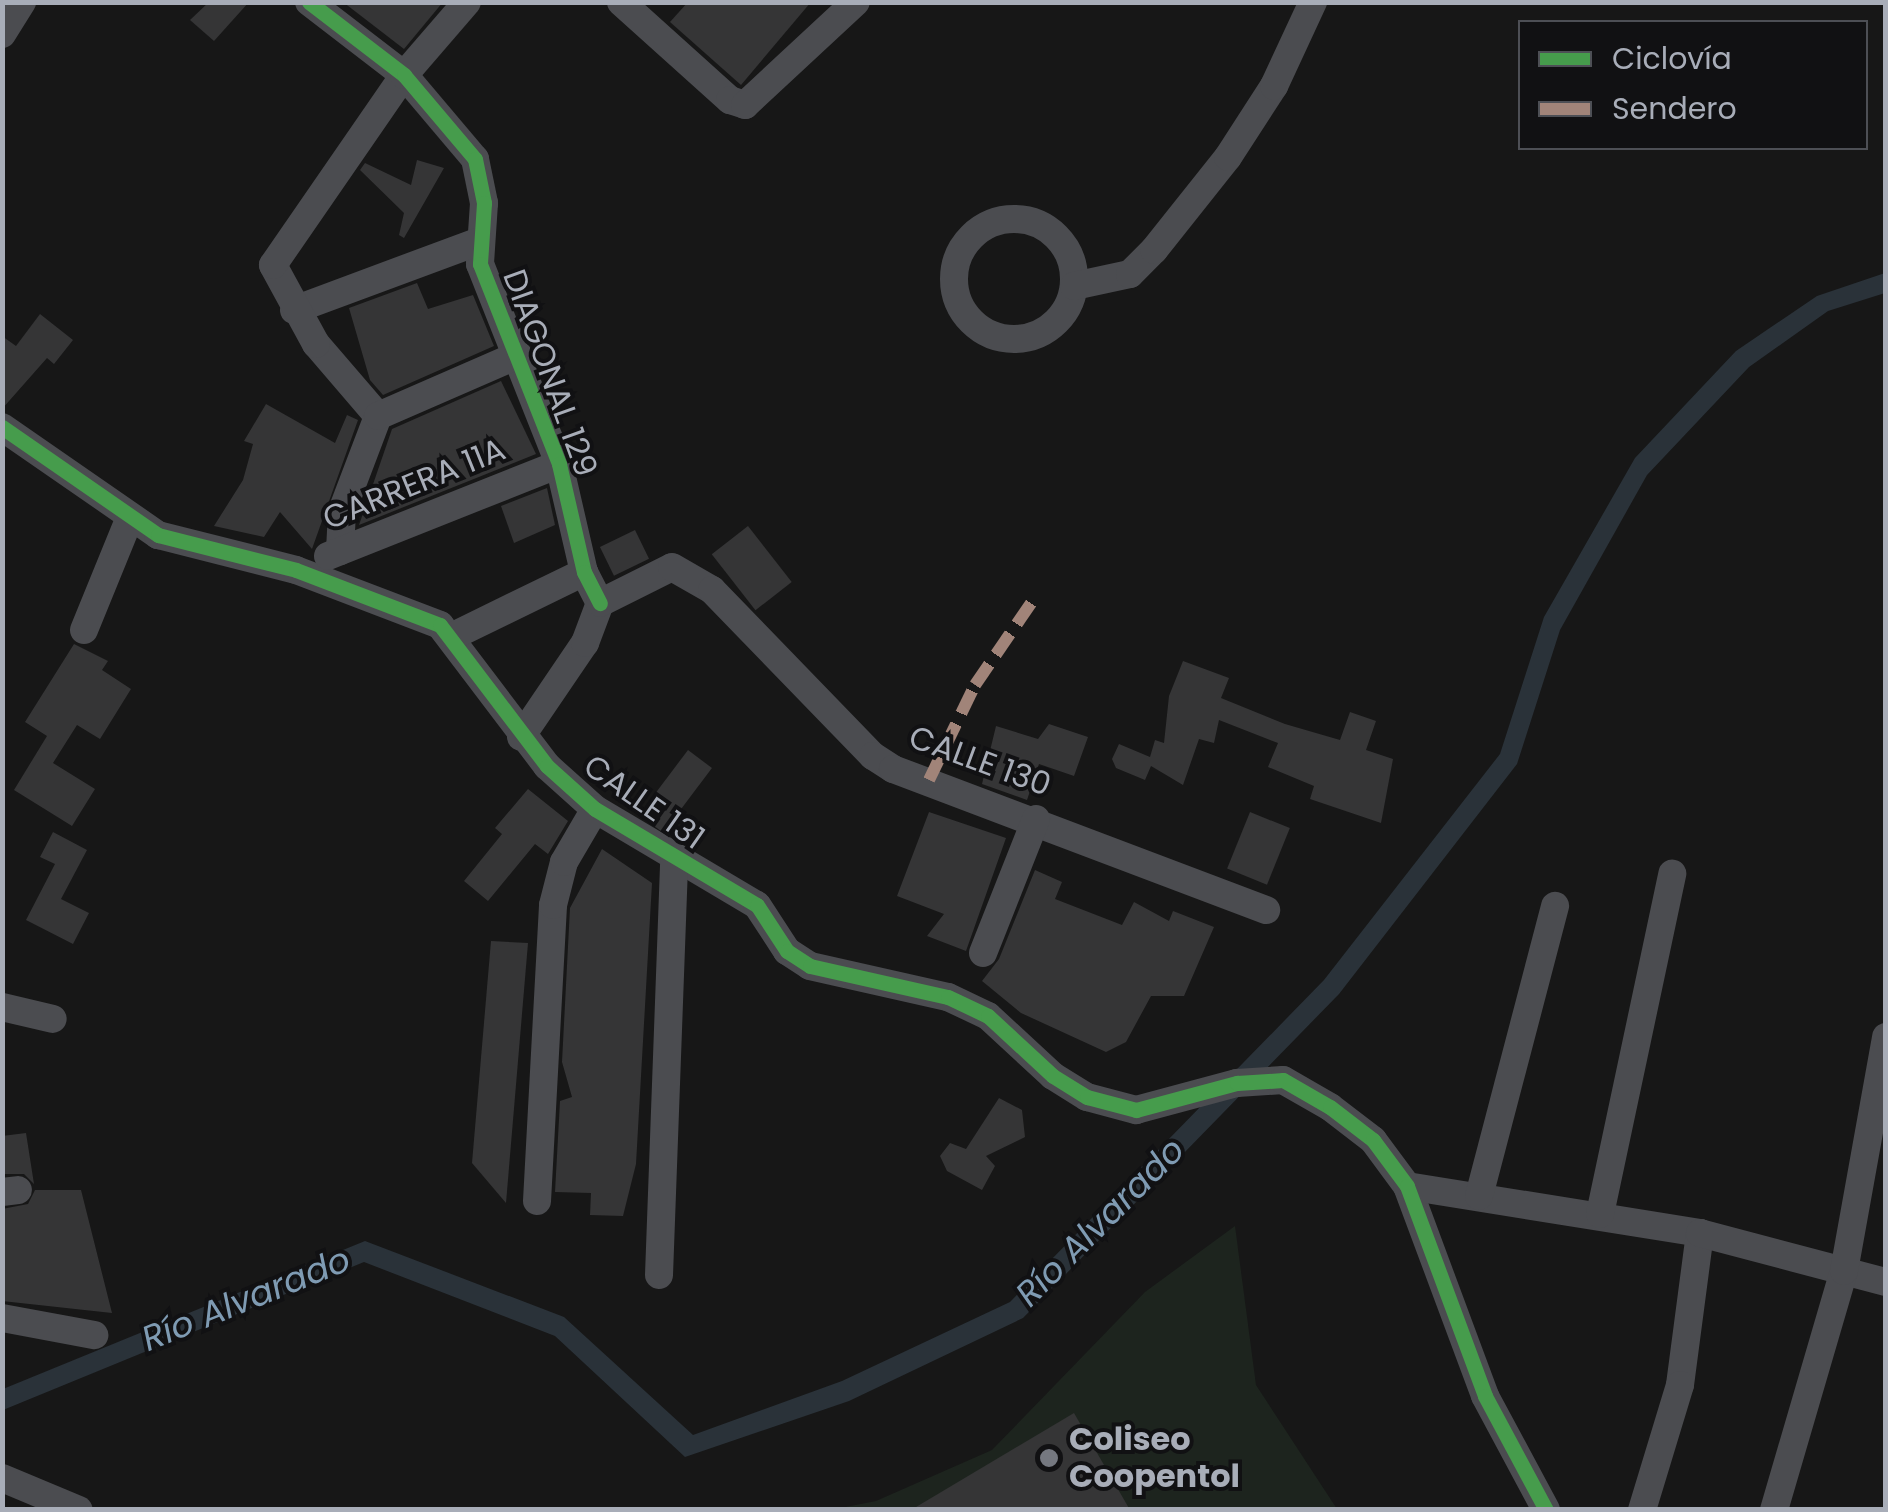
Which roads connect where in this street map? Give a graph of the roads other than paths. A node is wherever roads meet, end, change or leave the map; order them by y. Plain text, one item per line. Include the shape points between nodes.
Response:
1 (22, 2) edge
2 (310, 2) edge
3 (467, 2) edge
4 (621, 2) edge
5 (856, 2) edge
6 (1313, 2) edge
7 (2, 34) edge
8 (404, 75) junction
9 (477, 242) junction
10 (1074, 286) junction
11 (294, 310) junction
12 (518, 354) junction
13 (378, 416) junction
14 (2, 427) edge
15 (559, 464) junction
16 (129, 520) junction
17 (340, 552) junction
18 (296, 570) junction
19 (584, 572) junction
20 (600, 603) junction
21 (84, 630) dead end
22 (452, 636) junction
23 (521, 736) junction
24 (595, 808) junction
25 (1036, 819) junction
26 (674, 859) junction
27 (1672, 874) dead end
28 (1555, 906) dead end
29 (1266, 910) dead end
30 (983, 953) dead end
31 (2, 1007) edge
32 (53, 1019) dead end
33 (1886, 1037) edge
34 (1407, 1186) junction
35 (1479, 1196) junction
36 (537, 1201) dead end
37 (1600, 1214) junction
38 (1700, 1232) junction
39 (1844, 1271) junction
40 (659, 1274) dead end
41 (1886, 1282) edge
42 (2, 1318) edge
43 (94, 1335) dead end
44 (2, 1478) edge
45 (79, 1510) edge
46 (1546, 1510) edge
47 (1642, 1510) edge
48 (1774, 1510) edge

1 - 7 street
2 - 8 street
3 - 8 street
4 - 5 street via 730,100 752,101
6 - 10 street via 1274,86 1154,250 1130,274
8 - 9 street, DIAGONAL 129 via 476,160 484,203
8 - 11 street via 272,266
9 - 11 street
9 - 12 street, DIAGONAL 129
10 - 10 street via 1062,242 1021,219 976,232 954,272 966,317 1006,340 1051,327
11 - 13 street
12 - 13 street
12 - 15 street, DIAGONAL 129
13 - 17 street via 342,511
14 - 16 street, CALLE 131
15 - 17 street, CARRERA 11A
15 - 19 street, DIAGONAL 129
16 - 18 street, CALLE 131 via 158,535
16 - 21 street
17 - 18 street, CARRERA 11A
18 - 22 street, CALLE 131 via 440,625
19 - 20 street, DIAGONAL 129
19 - 22 street
20 - 23 street via 585,643
20 - 25 street, CALLE 130 via 672,567 712,590 863,746
22 - 23 street, CALLE 131
23 - 24 street, CALLE 131
24 - 26 street, CALLE 131
24 - 36 street via 564,862 553,906
25 - 29 street, CALLE 130
25 - 30 street
26 - 34 street, CALLE 131 via 757,904 779,942 810,966 948,997 988,1016 1053,1076 1087,1097 1136,1110 1237,1083 1283,1080 1374,1140
26 - 40 street
27 - 37 street
28 - 35 street
31 - 32 street
33 - 39 street
34 - 35 street
34 - 46 street, CALLE 131 via 1485,1396
35 - 37 street
37 - 38 street
38 - 39 street
38 - 47 street via 1680,1385
39 - 41 street
39 - 48 street
42 - 43 street
44 - 45 street

